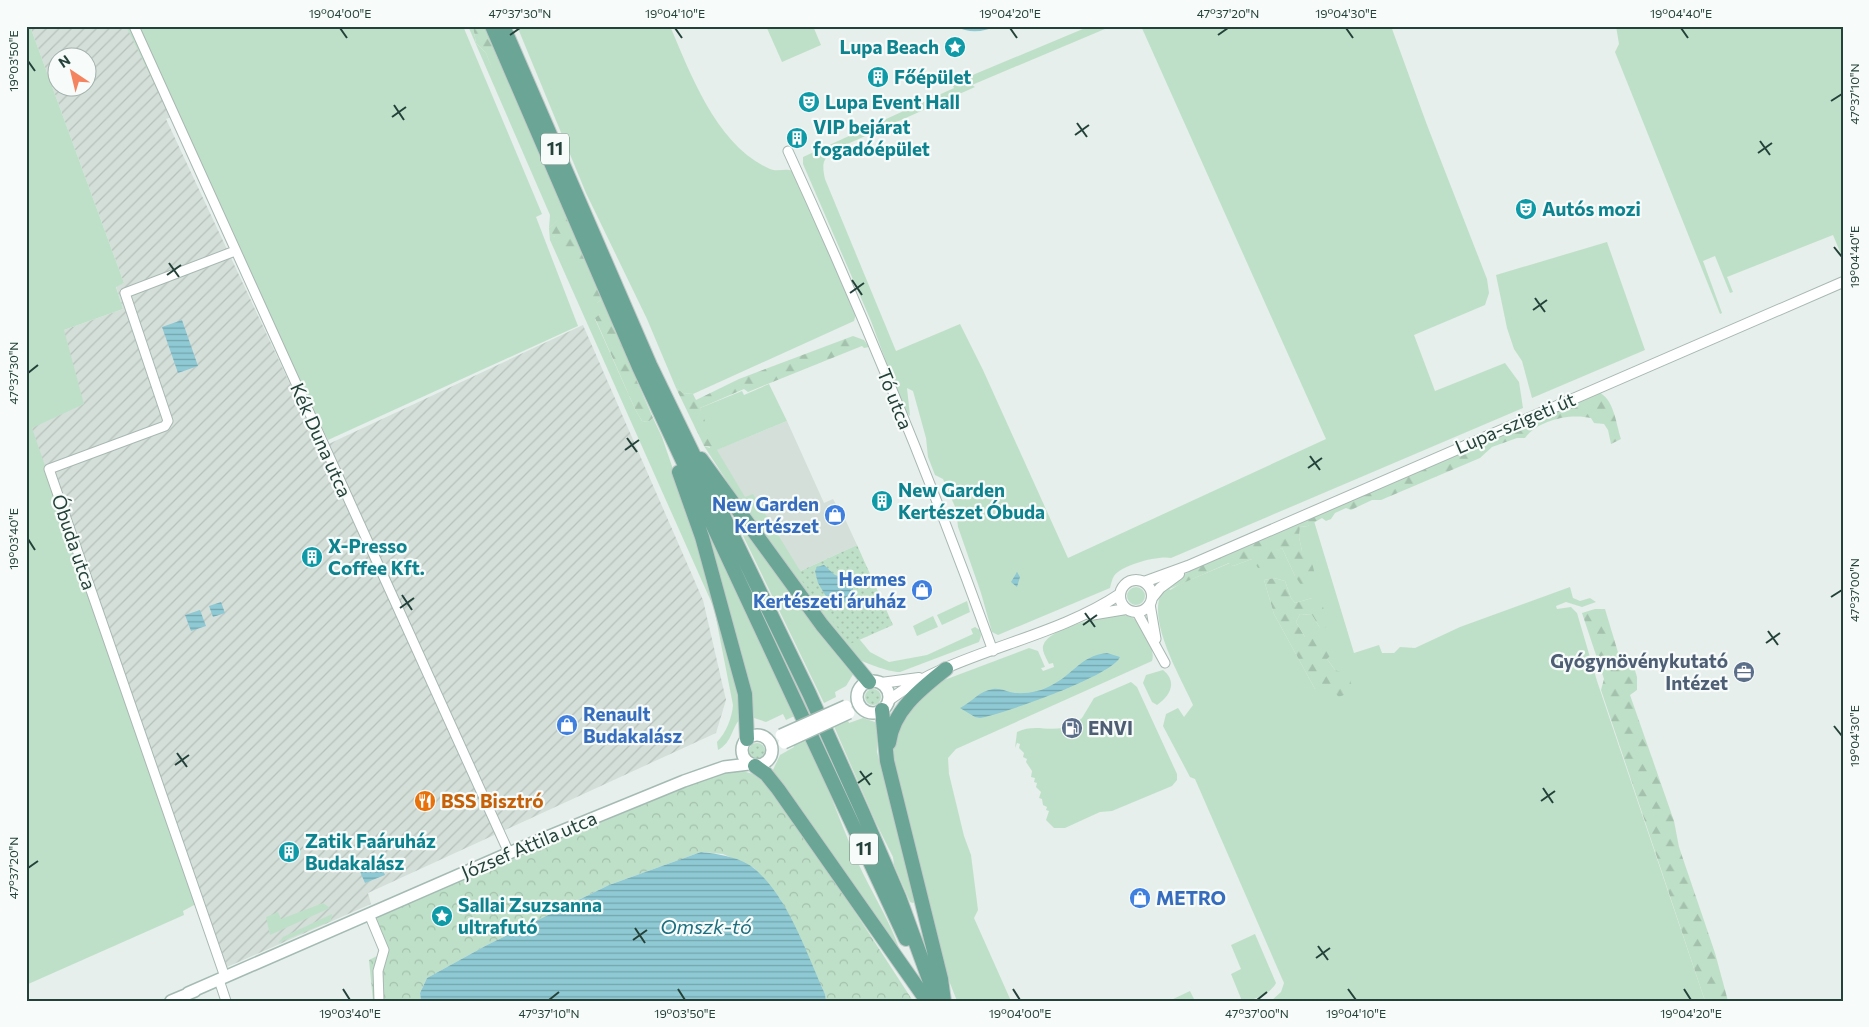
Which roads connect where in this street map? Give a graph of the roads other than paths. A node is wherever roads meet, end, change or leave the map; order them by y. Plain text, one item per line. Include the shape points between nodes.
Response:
1 (134, 26) edge
2 (492, 26) edge
3 (503, 26) edge
4 (788, 151) dead end
5 (235, 251) junction
6 (1843, 282) edge
7 (677, 436) junction
8 (1188, 566) junction
9 (1144, 582) junction
10 (1120, 594) junction
11 (1151, 601) junction
12 (1132, 611) junction
13 (1060, 624) junction
14 (1158, 649) junction
15 (993, 651) junction
16 (1165, 663) dead end
17 (946, 669) junction
18 (875, 682) junction
19 (858, 696) junction
20 (886, 705) junction
21 (847, 709) junction
22 (863, 709) junction
23 (766, 738) junction
24 (782, 739) junction
25 (745, 742) junction
26 (772, 753) junction
27 (888, 761) junction
28 (752, 765) junction
29 (684, 781) junction
30 (509, 853) junction
31 (369, 914) junction
32 (218, 980) junction
33 (172, 1001) edge
34 (226, 1001) edge
35 (379, 1001) edge
36 (927, 1001) edge
37 (937, 1001) edge
38 (944, 1001) edge

1 - 5 street, Kék Duna utca
2 - 7 main road, 11 via 594,265
3 - 7 main road, 11
4 - 15 street, Tó utca via 947,525
5 - 30 street, Kék Duna utca
5 - 32 street, Óbuda utca via 125,293 168,421 165,426 49,469
6 - 8 street, Lupa-szigeti út
7 - 18 main road via 760,537 822,625
7 - 25 main road via 675,461 702,537 745,694
7 - 37 main road, 11 via 888,904
8 - 9 street, Lupa-szigeti út
8 - 11 street, Lupa-szigeti út via 1160,588
9 - 10 street, Lupa-szigeti út via 1129,581
9 - 11 street via 1151,589
10 - 12 street via 1121,602
10 - 13 street, Lupa-szigeti út
11 - 12 street, Lupa-szigeti út via 1144,610
11 - 14 street
12 - 13 street, Lupa-szigeti út via 1098,612
12 - 14 street
13 - 15 street, Lupa-szigeti út
14 - 16 street
15 - 17 street, Lupa-szigeti út
17 - 18 street, Lupa-szigeti út via 903,682
17 - 20 street, Lupa-szigeti út via 901,691
17 - 27 main road via 907,702 892,727
18 - 19 main road via 861,687
18 - 20 main road via 887,689
19 - 21 main road
19 - 22 main road
20 - 22 main road via 872,713
20 - 27 main road
21 - 22 main road
21 - 24 main road, bridge
23 - 24 main road
23 - 25 main road via 757,735
23 - 26 main road via 772,744
24 - 26 main road
25 - 28 main road via 742,755
25 - 29 main road, József Attila utca via 729,758
26 - 28 main road via 764,764
27 - 38 main road
28 - 29 main road, József Attila utca via 724,767
28 - 36 main road via 768,776 778,789
29 - 30 main road, József Attila utca
30 - 31 main road, József Attila utca
31 - 32 main road, József Attila utca
31 - 35 street via 384,950 378,971
32 - 33 main road, József Attila utca
32 - 34 street

